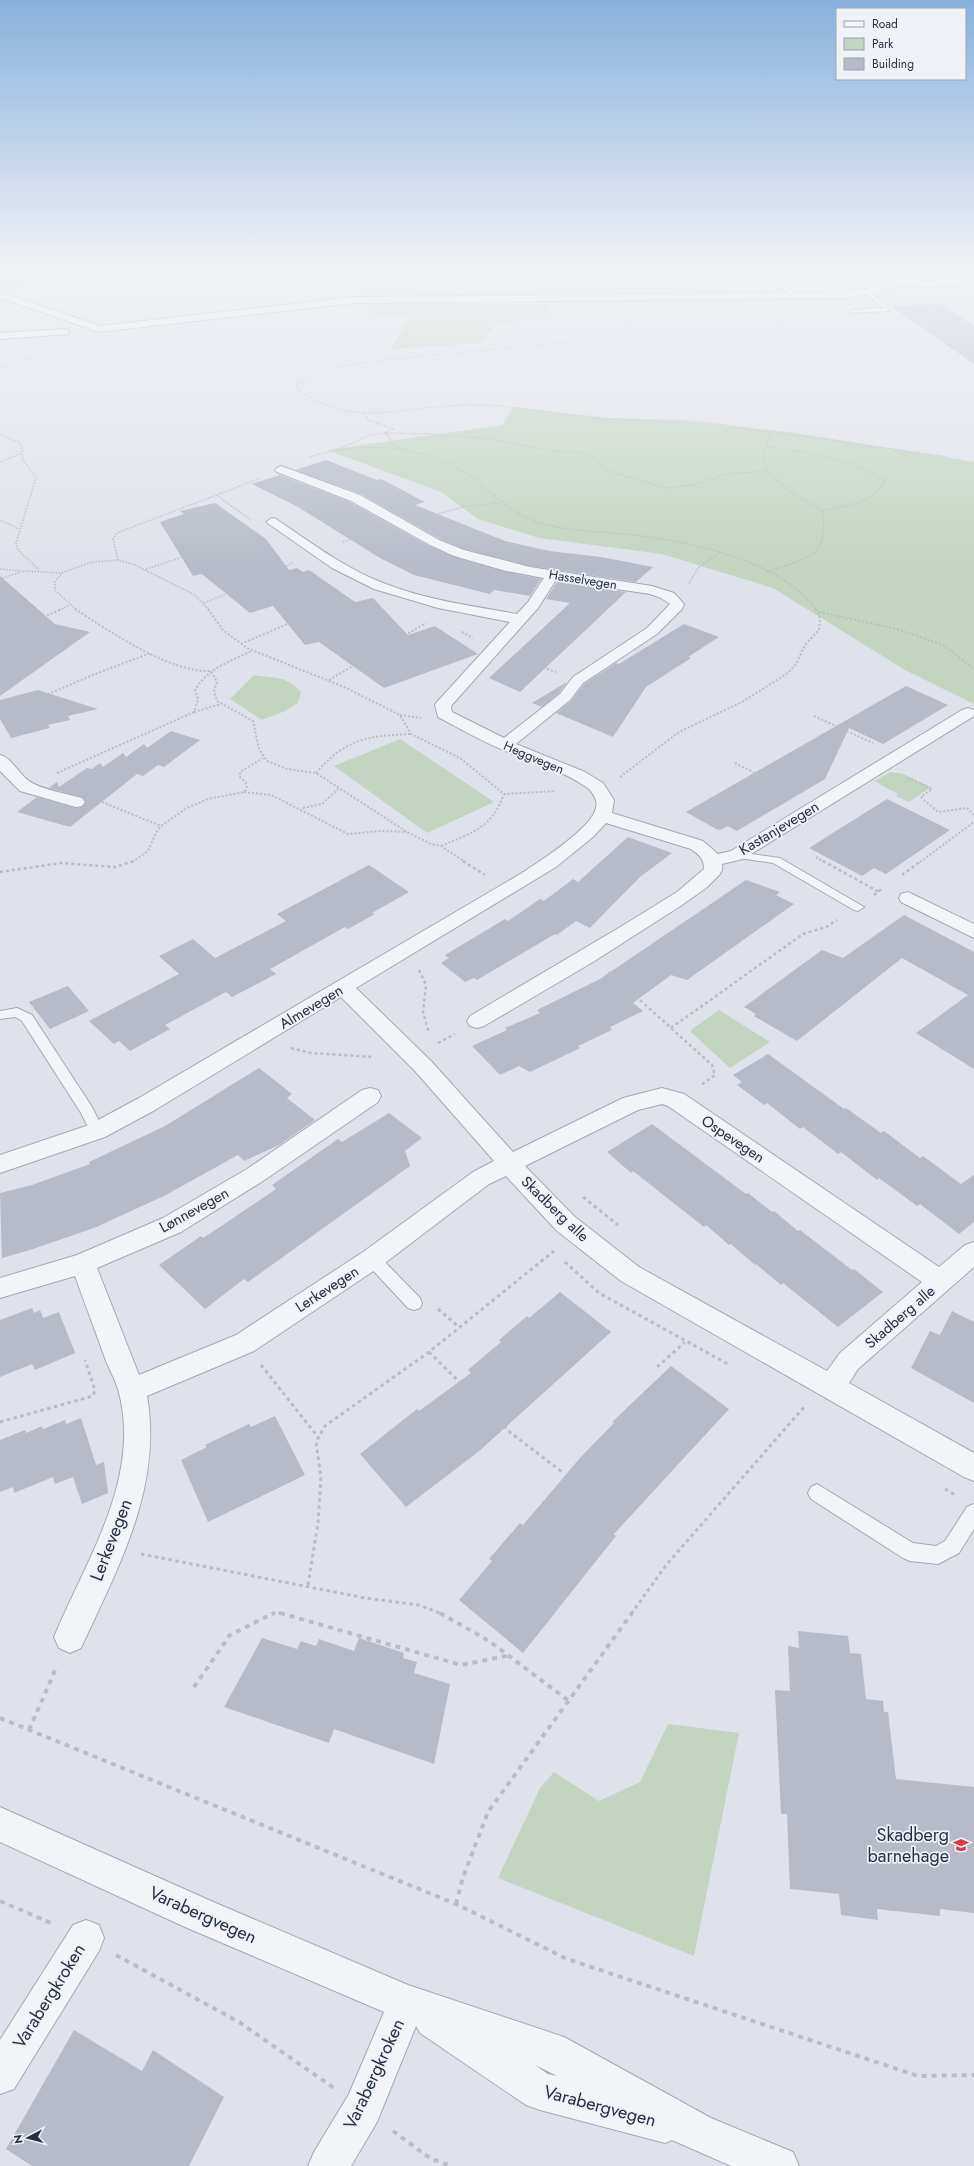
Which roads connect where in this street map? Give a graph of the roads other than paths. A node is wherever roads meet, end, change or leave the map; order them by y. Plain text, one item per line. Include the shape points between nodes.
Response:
1 (281, 470) road end
2 (272, 522) road end
3 (553, 574) junction
4 (519, 619) junction
5 (968, 713) dead end
6 (505, 745) junction
7 (0, 760) edge
8 (76, 802) road end
9 (602, 816) junction
10 (738, 855) junction
11 (713, 860) junction
12 (908, 898) dead end
13 (858, 907) road end
14 (974, 932) edge
15 (343, 988) junction
16 (0, 1015) edge
17 (478, 1021) dead end
18 (370, 1096) dead end
19 (97, 1131) junction
20 (0, 1164) edge
21 (510, 1164) junction
22 (974, 1252) edge
23 (372, 1259) junction
24 (83, 1263) junction
25 (940, 1281) junction
26 (0, 1288) edge
27 (414, 1303) dead end
28 (831, 1387) junction
29 (132, 1390) junction
30 (974, 1468) edge
31 (817, 1493) dead end
32 (974, 1513) edge
33 (70, 1637) road end
34 (0, 1824) edge
35 (86, 1938) road end
36 (407, 2003) junction
37 (0, 2075) edge
38 (328, 2166) edge
39 (779, 2166) edge

1 - 3 street, Hasselvegen via 338,490 426,538 458,552 495,564
2 - 4 street via 339,566 376,585 447,606
3 - 4 street, Heggvegen via 533,605
3 - 6 street, Hasselvegen via 652,590 667,595 677,604 652,631 578,680 565,697
4 - 6 street, Heggvegen via 443,705 448,718
5 - 10 street, Kastanjevegen
6 - 9 street, Heggvegen via 579,776 597,787 605,800
7 - 8 street via 26,787
9 - 11 street via 697,845
9 - 15 street, Almevegen via 584,836 518,884
10 - 11 street, Kastanjevegen
10 - 13 lane via 776,860
11 - 17 street via 713,870 704,880 590,956
12 - 14 street
15 - 19 street, Almevegen
15 - 21 street, Skadberg alle via 423,1066
16 - 19 lane via 17,1012 26,1018 87,1111
18 - 24 street, Lønnevegen via 255,1175 172,1225
19 - 20 street, Almevegen
21 - 23 street, Lerkevegen via 481,1178
21 - 25 street, Ospevegen via 631,1104 662,1096 676,1100
21 - 28 street, Skadberg alle via 566,1224 630,1274
22 - 25 street, Skadberg alle
23 - 27 lane
23 - 29 street, Lerkevegen via 245,1343
24 - 26 street, Lønnevegen
24 - 29 street, Lerkevegen
25 - 28 street, Skadberg alle via 849,1361
28 - 30 street, Skadberg alle
29 - 33 street, Lerkevegen via 137,1456 129,1494 111,1548
31 - 32 lane via 910,1552 938,1555 952,1547
34 - 36 street, Varabergvegen via 198,1914
35 - 37 street, Varabergkroken
36 - 38 street, Varabergkroken via 363,2108
36 - 39 street, Varabergvegen via 540,2091 697,2132

